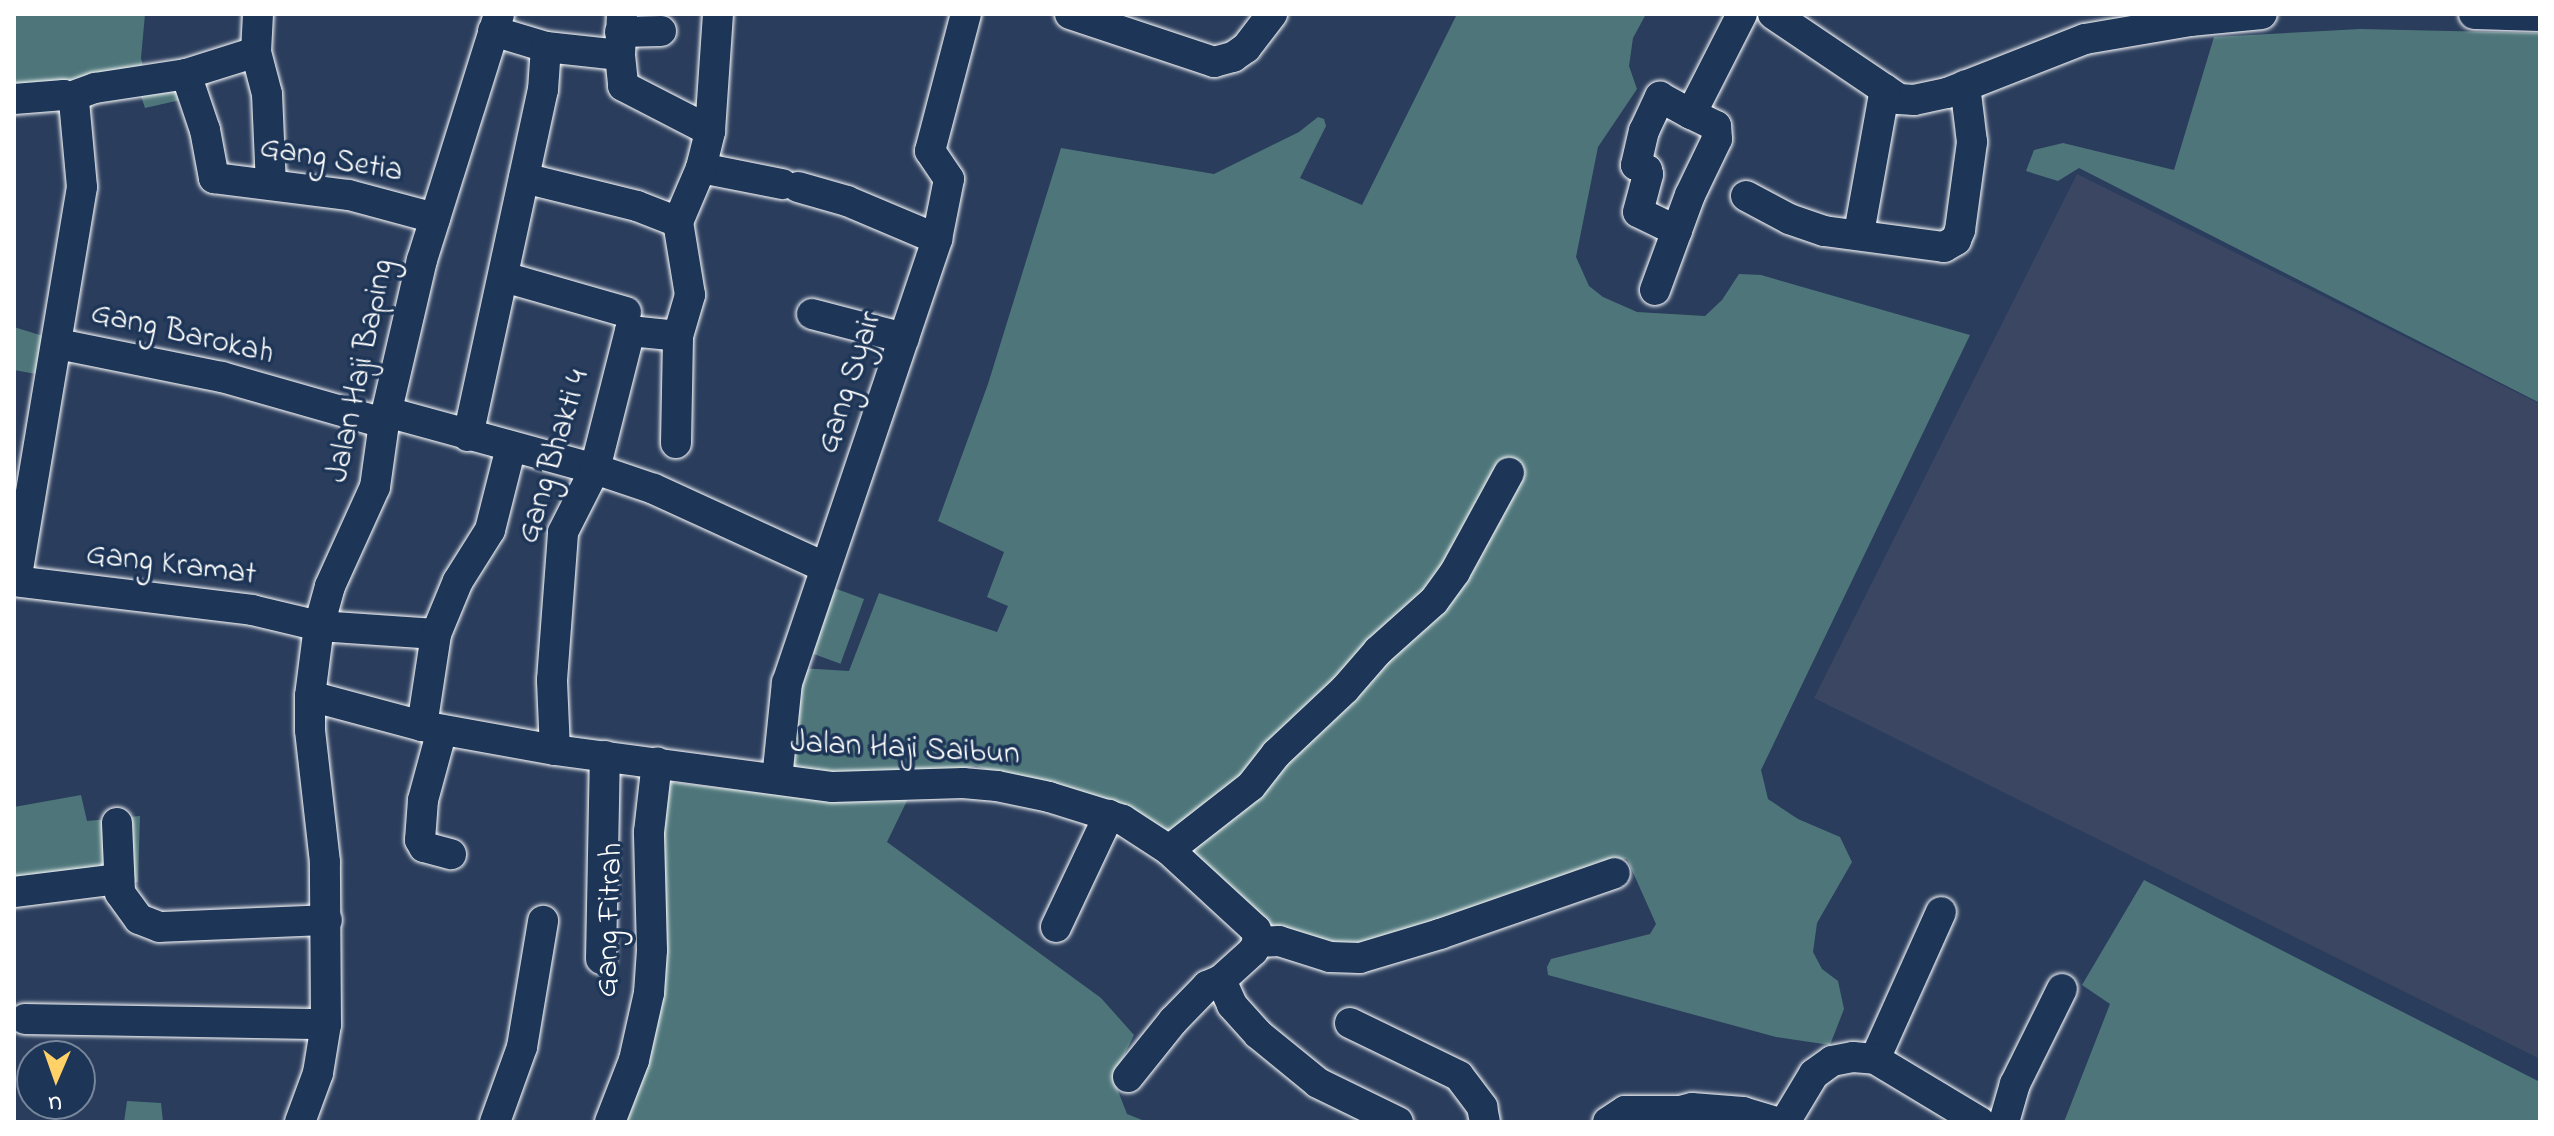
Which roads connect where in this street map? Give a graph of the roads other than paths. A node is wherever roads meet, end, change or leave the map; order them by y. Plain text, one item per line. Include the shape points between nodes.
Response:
1 (258, 14) edge
2 (718, 14) edge
3 (966, 14) edge
4 (1070, 14) edge
5 (1272, 14) edge
6 (1742, 14) edge
7 (1773, 14) edge
8 (2262, 14) edge
9 (2474, 14) edge
10 (2536, 15) edge
11 (496, 19) edge
12 (2144, 21) edge
13 (2081, 27) edge
14 (661, 31) dead end
15 (620, 34) edge
16 (546, 47) junction
17 (256, 52) junction
18 (186, 74) junction
19 (1965, 85) junction
20 (1885, 89) junction
21 (70, 97) junction
22 (14, 99) edge
23 (1691, 114) junction
24 (710, 131) junction
25 (701, 168) junction
26 (524, 178) junction
27 (271, 184) junction
28 (1746, 196) dead end
29 (435, 218) junction
30 (678, 222) junction
31 (1677, 231) junction
32 (1859, 233) junction
33 (937, 239) junction
34 (504, 277) junction
35 (1655, 290) dead end
36 (812, 314) dead end
37 (628, 322) junction
38 (678, 336) junction
39 (904, 338) junction
40 (58, 344) junction
41 (386, 417) junction
42 (468, 436) junction
43 (676, 443) dead end
44 (511, 447) junction
45 (595, 469) junction
46 (1509, 473) dead end
47 (824, 567) junction
48 (15, 581) edge
49 (319, 626) junction
50 (436, 634) junction
51 (310, 696) junction
52 (432, 728) junction
53 (555, 750) junction
54 (605, 756) junction
55 (657, 762) junction
56 (777, 779) junction
57 (1109, 815) junction
58 (117, 823) dead end
59 (1169, 850) junction
60 (451, 854) dead end
61 (1615, 873) dead end
62 (119, 879) junction
63 (14, 892) edge
64 (1941, 912) dead end
65 (327, 920) junction
66 (543, 921) dead end
67 (1056, 927) dead end
68 (1258, 942) junction
69 (601, 959) dead end
70 (1221, 980) junction
71 (2062, 989) dead end
72 (25, 1019) dead end
73 (1350, 1023) dead end
74 (326, 1024) junction
75 (1875, 1059) junction
76 (1128, 1077) dead end
77 (507, 1117) edge
78 (300, 1122) edge
79 (610, 1122) edge
80 (1398, 1122) edge
81 (1485, 1122) edge
82 (1608, 1122) edge
83 (1776, 1122) edge
84 (1785, 1122) edge
85 (1980, 1122) edge
86 (2004, 1122) edge

1 - 17 street
2 - 24 street
3 - 33 street, Gang Syair via 930,151 949,179
4 - 5 street via 1214,62 1246,48
6 - 23 street
7 - 20 street
8 - 12 street
9 - 10 street
11 - 16 street
11 - 29 street, Jalan Haji Baping
12 - 13 street
13 - 19 street
14 - 15 street
15 - 16 street
15 - 24 street via 623,86
16 - 26 street via 543,90
17 - 18 street
17 - 27 street via 267,94
18 - 21 street
18 - 27 street, Gang Setia via 214,178
19 - 20 street via 1914,100 1899,99
19 - 32 street via 1972,142 1956,240 1944,247
20 - 32 street
21 - 22 street
21 - 40 street via 77,109 82,187
23 - 31 street via 1716,126 1718,134
23 - 31 street via 1660,97 1636,165 1648,174 1638,212
24 - 25 street
25 - 30 street
25 - 33 street via 847,201
26 - 30 street via 637,206
26 - 34 street
27 - 29 street, Gang Setia via 349,195
28 - 32 street via 1824,231
29 - 41 street, Jalan Haji Baping
30 - 38 street via 690,295
31 - 35 street
33 - 39 street, Gang Syair
34 - 37 street
34 - 42 street
36 - 39 street
37 - 38 street
37 - 45 street, Gang Bhakti 4
38 - 43 street
39 - 47 street, Gang Syair
40 - 41 street, Gang Barokah
40 - 48 street, Gang Barokah
41 - 42 street, Gang Barokah
41 - 49 street, Jalan Haji Baping via 371,500 341,559
42 - 44 street, Gang Barokah
44 - 45 street, Gang Barokah
44 - 50 street via 490,530 458,581
45 - 47 street, Gang Barokah via 719,516
45 - 53 street, Gang Bhakti 4 via 563,532 559,552 552,680
46 - 59 street via 1434,601 1276,754 1251,786
47 - 56 street, Gang Syair via 787,683
48 - 49 street, Gang Kramat via 252,610
49 - 50 street, Gang Kramat
49 - 51 street, Jalan Haji Baping
50 - 52 street
51 - 52 street, Jalan Haji Saibun
51 - 65 street, Jalan Haji Baping
52 - 53 street, Jalan Haji Saibun
52 - 60 street via 420,840 424,847
53 - 54 street, Jalan Haji Saibun
54 - 55 street, Jalan Haji Saibun
54 - 69 street
55 - 56 street, Jalan Haji Saibun
55 - 79 street, Gang Fitrah via 649,832 649,993 634,1060
56 - 57 street, Jalan Haji Saibun via 833,787 997,786
57 - 59 street, Jalan Haji Saibun
57 - 67 street
58 - 62 street
59 - 68 street, Jalan Haji Saibun via 1256,930
61 - 68 street via 1360,958 1330,957 1279,941
62 - 63 street
62 - 65 street via 120,893 139,919 160,927
64 - 75 street
65 - 74 street, Jalan Haji Baping
66 - 77 street
68 - 70 street
70 - 76 street via 1207,986 1173,1021
70 - 80 street via 1232,1005 1258,1034 1318,1083
71 - 86 street via 2015,1084
72 - 74 street
73 - 81 street via 1459,1076 1482,1107
74 - 78 street, Jalan Haji Baping via 318,1073
75 - 84 street via 1832,1061 1814,1074
75 - 85 street
82 - 83 street via 1625,1111 1692,1108 1743,1112

